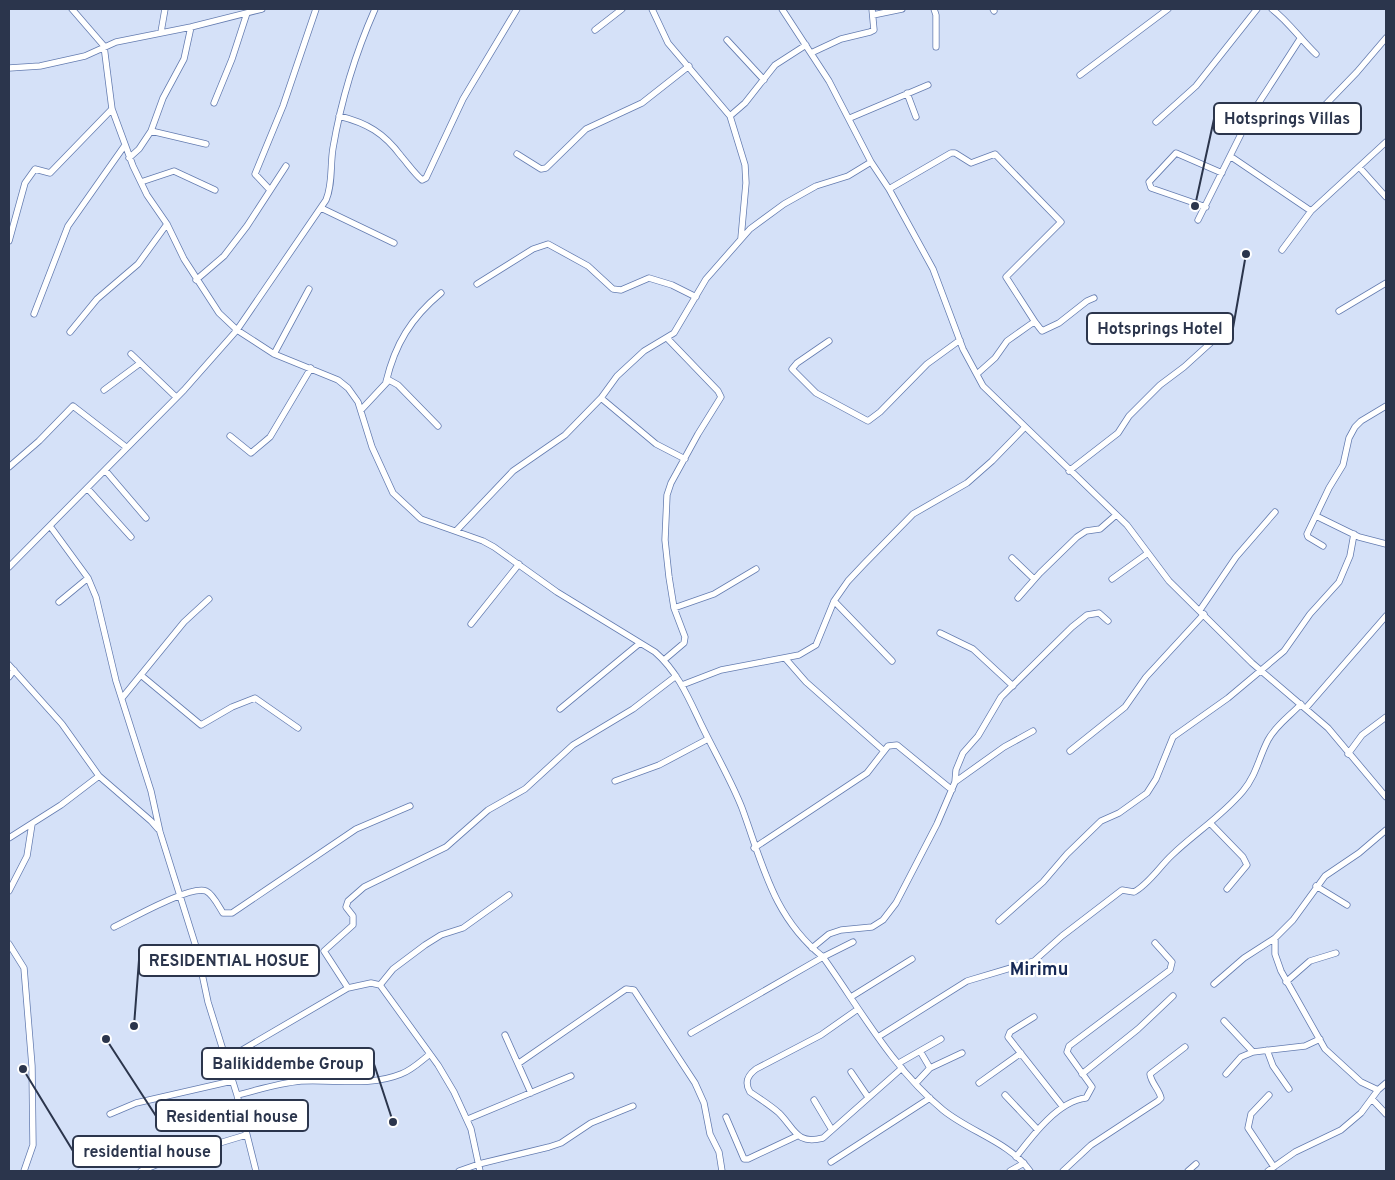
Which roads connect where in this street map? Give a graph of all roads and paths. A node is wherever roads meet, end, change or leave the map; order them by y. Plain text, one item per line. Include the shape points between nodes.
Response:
1 (72, 9) edge
2 (165, 9) edge
3 (262, 9) edge
4 (316, 9) edge
5 (375, 9) edge
6 (517, 9) edge
7 (622, 9) edge
8 (652, 9) edge
9 (782, 9) edge
10 (902, 9) edge
11 (934, 9) edge
12 (1168, 9) edge
13 (1257, 9) edge
14 (1272, 9) edge
15 (872, 12) edge
16 (246, 13) junction
17 (191, 27) junction
18 (595, 30) dead end
19 (161, 32) junction
20 (1386, 38) edge
21 (1300, 39) junction
22 (727, 40) dead end
23 (806, 45) junction
24 (104, 46) junction
25 (936, 47) dead end
26 (811, 53) junction
27 (1316, 54) dead end
28 (689, 66) junction
29 (9, 68) edge
30 (1080, 75) dead end
31 (764, 80) junction
32 (928, 85) dead end
33 (907, 93) junction
34 (214, 103) dead end
35 (1270, 108) dead end
36 (112, 109) junction
37 (339, 116) junction
38 (730, 116) junction
39 (916, 116) dead end
40 (850, 118) junction
41 (1156, 122) dead end
42 (151, 131) junction
43 (1386, 142) edge
44 (206, 144) dead end
45 (125, 145) junction
46 (517, 154) dead end
47 (1230, 156) junction
48 (129, 158) junction
49 (871, 162) junction
50 (286, 166) dead end
51 (1360, 168) junction
52 (1222, 173) junction
53 (141, 182) junction
54 (889, 188) junction
55 (215, 190) dead end
56 (270, 190) junction
57 (1386, 197) edge
58 (1206, 207) junction
59 (321, 208) junction
60 (1311, 211) junction
61 (1198, 220) dead end
62 (167, 224) junction
63 (741, 238) junction
64 (9, 241) edge
65 (394, 243) dead end
66 (1282, 250) dead end
67 (196, 280) junction
68 (1386, 283) edge
69 (477, 284) dead end
70 (310, 289) dead end
71 (441, 293) dead end
72 (696, 297) junction
73 (1094, 298) dead end
74 (1339, 311) dead end
75 (34, 314) dead end
76 (1035, 322) junction
77 (237, 330) junction
78 (70, 332) dead end
79 (667, 338) junction
80 (1216, 338) dead end
81 (960, 340) junction
82 (829, 341) dead end
83 (131, 354) dead end
84 (274, 354) junction
85 (139, 364) junction
86 (311, 368) junction
87 (977, 374) junction
88 (386, 382) junction
89 (104, 390) dead end
90 (176, 397) junction
91 (601, 398) junction
92 (1386, 406) edge
93 (361, 410) junction
94 (438, 426) dead end
95 (1024, 427) junction
96 (230, 436) dead end
97 (126, 447) junction
98 (685, 459) junction
99 (9, 466) edge
100 (105, 470) junction
101 (1069, 471) junction
102 (87, 488) junction
103 (1275, 512) dead end
104 (1116, 514) junction
105 (1316, 516) junction
106 (146, 518) dead end
107 (50, 526) junction
108 (456, 531) junction
109 (1354, 534) junction
110 (131, 537) dead end
111 (1386, 544) edge
112 (1323, 546) dead end
113 (1148, 553) junction
114 (1012, 558) dead end
115 (519, 564) junction
116 (9, 567) edge
117 (756, 569) dead end
118 (88, 578) junction
119 (1034, 579) junction
120 (1112, 579) dead end
121 (1018, 598) dead end
122 (209, 599) dead end
123 (834, 601) junction
124 (59, 602) dead end
125 (674, 608) junction
126 (1202, 612) junction
127 (1386, 616) edge
128 (1108, 621) dead end
129 (471, 624) dead end
130 (940, 633) dead end
131 (640, 643) junction
132 (785, 658) junction
133 (664, 660) junction
134 (892, 661) dead end
135 (9, 665) edge
136 (14, 670) junction
137 (1260, 671) junction
138 (142, 676) junction
139 (676, 676) junction
140 (9, 677) edge
141 (682, 685) junction
142 (1013, 686) junction
143 (122, 698) junction
144 (1304, 706) junction
145 (560, 709) dead end
146 (1386, 717) edge
147 (298, 728) dead end
148 (1033, 731) dead end
149 (708, 739) junction
150 (883, 750) junction
151 (1070, 751) dead end
152 (1348, 754) junction
153 (99, 776) junction
154 (614, 782) dead end
155 (956, 782) junction
156 (952, 790) junction
157 (1386, 797) edge
158 (410, 806) dead end
159 (32, 824) junction
160 (1211, 824) junction
161 (1386, 830) edge
162 (160, 832) junction
163 (9, 838) edge
164 (754, 848) junction
165 (1316, 886) junction
166 (1227, 889) dead end
167 (9, 891) edge
168 (180, 895) junction
169 (509, 895) dead end
170 (1347, 905) dead end
171 (999, 921) dead end
172 (114, 927) dead end
173 (1275, 938) junction
174 (854, 942) dead end
175 (1155, 943) dead end
176 (9, 944) edge
177 (812, 948) junction
178 (1336, 952) dead end
179 (823, 957) junction
180 (912, 959) dead end
181 (1286, 982) junction
182 (1214, 984) dead end
183 (380, 985) junction
184 (348, 988) junction
185 (1173, 996) dead end
186 (851, 998) junction
187 (858, 1009) junction
188 (1034, 1017) dead end
189 (1224, 1021) dead end
190 (691, 1033) dead end
191 (505, 1035) dead end
192 (878, 1037) junction
193 (941, 1038) dead end
194 (1320, 1040) junction
195 (1185, 1047) dead end
196 (1267, 1050) junction
197 (920, 1051) junction
198 (1021, 1052) junction
199 (1253, 1052) junction
200 (962, 1053) dead end
201 (430, 1054) junction
202 (225, 1060) junction
203 (519, 1063) junction
204 (901, 1066) junction
205 (930, 1068) junction
206 (851, 1072) dead end
207 (1082, 1074) junction
208 (1226, 1074) dead end
209 (571, 1076) dead end
210 (232, 1080) junction
211 (916, 1083) junction
212 (979, 1083) dead end
213 (1386, 1083) edge
214 (1289, 1089) dead end
215 (1378, 1090) junction
216 (531, 1093) junction
217 (236, 1095) junction
218 (1269, 1095) dead end
219 (1005, 1096) dead end
220 (868, 1097) junction
221 (930, 1098) junction
222 (1372, 1099) junction
223 (814, 1100) dead end
224 (633, 1106) dead end
225 (1063, 1107) junction
226 (110, 1114) dead end
227 (1386, 1114) edge
228 (726, 1117) dead end
229 (468, 1119) junction
230 (1037, 1129) junction
231 (832, 1130) junction
232 (246, 1135) junction
233 (797, 1136) junction
234 (1016, 1157) junction
235 (831, 1162) dead end
236 (1024, 1163) junction
237 (478, 1164) junction
238 (1196, 1164) dead end
239 (1274, 1167) junction
240 (253, 1170) edge
241 (24, 1171) edge
242 (141, 1171) edge
243 (459, 1171) edge
244 (480, 1171) edge
245 (722, 1171) edge
246 (1010, 1171) edge
247 (1030, 1171) edge
248 (1062, 1171) edge
249 (1188, 1171) edge
250 (1268, 1171) edge

1 - 24 street
2 - 19 street
3 - 16 street
4 - 56 street via 283,106 254,174
5 - 37 street
6 - 37 street via 463,99 426,178 422,180 413,171 379,131
7 - 18 street
8 - 28 street via 665,38
9 - 23 street
10 - 15 street
11 - 25 street
12 - 30 street
13 - 41 street via 1196,86
14 - 21 street
15 - 26 street via 874,30 841,39
16 - 17 street
16 - 34 street
17 - 19 street
17 - 42 street via 184,58 163,98
19 - 24 street
20 - 35 street via 1303,128 1296,128
21 - 27 street
21 - 47 street via 1257,104
22 - 31 street
23 - 26 street
23 - 31 street via 775,65
24 - 29 street via 90,55 40,66
24 - 36 street
26 - 40 street
28 - 38 street
28 - 46 street via 642,103 586,130 546,168 541,169
31 - 38 street via 745,104
32 - 33 street
33 - 39 street
33 - 40 street
36 - 45 street
36 - 64 street via 50,173 35,169 25,183
37 - 59 street via 332,150 330,191
38 - 63 street via 745,165
40 - 49 street
42 - 44 street
42 - 48 street
43 - 51 street
45 - 48 street
45 - 75 street via 68,226
47 - 52 street
47 - 60 street
48 - 53 street
49 - 54 street
49 - 63 street via 784,204
50 - 56 street
51 - 57 street
51 - 60 street
52 - 58 street
52 - 58 street via 1176,153 1149,182 1151,188
53 - 55 street via 174,171
53 - 62 street
54 - 76 street via 955,152 971,163 995,154 1061,222 1006,278
54 - 81 street via 933,269
56 - 67 street via 224,256
58 - 61 street
59 - 65 street
59 - 77 street
60 - 66 street
62 - 67 street
62 - 78 street via 138,264 98,299
63 - 72 street
67 - 77 street via 219,313
68 - 74 street
69 - 72 street via 533,249 548,244 588,266 613,289 621,290 648,278
70 - 84 street
71 - 88 street via 428,304 399,342
72 - 79 street via 674,333
73 - 76 street via 1042,331
76 - 87 street via 1007,341 995,358
77 - 84 street
77 - 90 street
79 - 91 street via 644,351 617,376
79 - 98 street via 722,397
80 - 101 street via 1160,385 1129,416 1118,433
81 - 82 street via 927,364 868,421 816,393 792,369 797,362
81 - 87 street
83 - 85 street
84 - 86 street
85 - 89 street
85 - 90 street
86 - 93 street via 348,388
86 - 96 street via 270,436 251,453
87 - 95 street via 984,386
88 - 93 street
88 - 94 street via 398,384
90 - 97 street
91 - 98 street via 656,444
91 - 108 street via 565,435 513,471
92 - 105 street via 1355,427 1342,465
93 - 108 street via 372,447 393,493 421,519
95 - 101 street
95 - 123 street via 967,483 913,514 848,581
97 - 99 street via 72,406 39,441
97 - 100 street
98 - 125 street via 668,490 666,511 665,540
100 - 102 street
100 - 106 street
101 - 104 street
102 - 107 street
102 - 110 street
103 - 126 street via 1236,557
104 - 113 street
104 - 119 street via 1100,528 1077,537
105 - 109 street
105 - 112 street via 1307,535
107 - 116 street
107 - 118 street
108 - 115 street via 483,540
109 - 111 street
109 - 137 street via 1350,556 1339,582 1310,614 1284,652
113 - 120 street
113 - 126 street via 1169,581
114 - 119 street
115 - 129 street
115 - 131 street via 557,592
117 - 125 street via 714,594
118 - 124 street
118 - 143 street via 96,597
119 - 121 street
122 - 138 street via 178,629
123 - 132 street via 816,646
123 - 134 street
125 - 133 street via 685,637 684,644
126 - 137 street
126 - 151 street via 1146,677 1125,707
127 - 144 street
128 - 142 street via 1099,612 1087,616
130 - 142 street via 973,649
131 - 133 street
131 - 145 street
132 - 141 street via 721,670
132 - 150 street via 806,682
133 - 139 street
135 - 136 street
136 - 140 street
136 - 153 street via 62,724
137 - 144 street
137 - 171 street via 1173,737 1147,793 1101,822 1043,882
138 - 143 street
138 - 147 street via 201,725 255,698
139 - 141 street
139 - 184 street via 632,709 573,744 525,789 488,810 446,847 355,894 346,907 353,916 353,925 324,951
141 - 149 street
142 - 155 street via 963,753 956,770
143 - 162 street via 151,791
144 - 152 street via 1328,728
144 - 160 street via 1278,726 1243,792
146 - 152 street via 1362,735
148 - 155 street via 1004,747
149 - 154 street via 659,765
149 - 164 street via 730,781
150 - 156 street via 897,745
150 - 164 street via 867,773
152 - 157 street
153 - 159 street
153 - 162 street via 151,820
155 - 156 street
156 - 177 street via 904,888 883,920 872,927 829,934
158 - 168 street via 356,829 232,913 223,912 204,891
159 - 163 street
159 - 167 street via 27,856
160 - 166 street via 1247,865
160 - 192 street via 1176,851 1142,886 1134,892 1122,890 1034,961 967,981
161 - 165 street
162 - 168 street
164 - 177 street via 777,904
165 - 170 street
165 - 173 street via 1293,920
168 - 172 street
168 - 202 street
169 - 183 street via 463,928 441,935 425,945 393,970
173 - 181 street via 1275,954
173 - 182 street via 1244,958
174 - 179 street
175 - 207 street via 1172,962 1170,970 1069,1046 1067,1052
176 - 241 street via 24,968 32,1066 33,1145
177 - 179 street
178 - 181 street via 1310,961
179 - 186 street
179 - 190 street
180 - 186 street
181 - 194 street
183 - 184 street via 371,983
183 - 201 street
184 - 202 street
185 - 207 street
186 - 187 street
187 - 192 street
187 - 233 street via 821,1035 750,1074 747,1087 750,1092 779,1114
188 - 198 street via 1008,1034
189 - 199 street
191 - 203 street
192 - 204 street
193 - 197 street
194 - 196 street via 1305,1046
194 - 215 street via 1350,1074
195 - 248 street via 1150,1074 1161,1098 1091,1145
196 - 199 street
196 - 214 street via 1273,1066
197 - 204 street
197 - 205 street
198 - 212 street
198 - 225 street
199 - 208 street via 1241,1057
200 - 205 street
201 - 217 street via 410,1069 391,1077 348,1082 288,1082
201 - 229 street
202 - 210 street
203 - 216 street
203 - 245 street via 626,988 634,990 695,1083 704,1103
204 - 211 street
204 - 220 street
205 - 211 street
206 - 220 street
207 - 225 street via 1092,1087 1086,1098 1076,1099
209 - 216 street
210 - 217 street
210 - 226 street via 136,1103
211 - 221 street
213 - 215 street
215 - 222 street
216 - 229 street
217 - 232 street
218 - 239 street via 1251,1114 1248,1128
219 - 230 street
220 - 231 street
221 - 234 street via 943,1110
221 - 235 street
222 - 227 street
222 - 239 street via 1341,1130 1304,1147
223 - 231 street
224 - 237 street via 591,1123 550,1147
225 - 230 street
228 - 233 street via 744,1159
229 - 237 street
230 - 234 street
231 - 233 street via 815,1140
232 - 240 street
232 - 242 street
234 - 236 street
236 - 246 street
236 - 247 street
237 - 243 street
237 - 244 street
238 - 249 street
239 - 250 street

